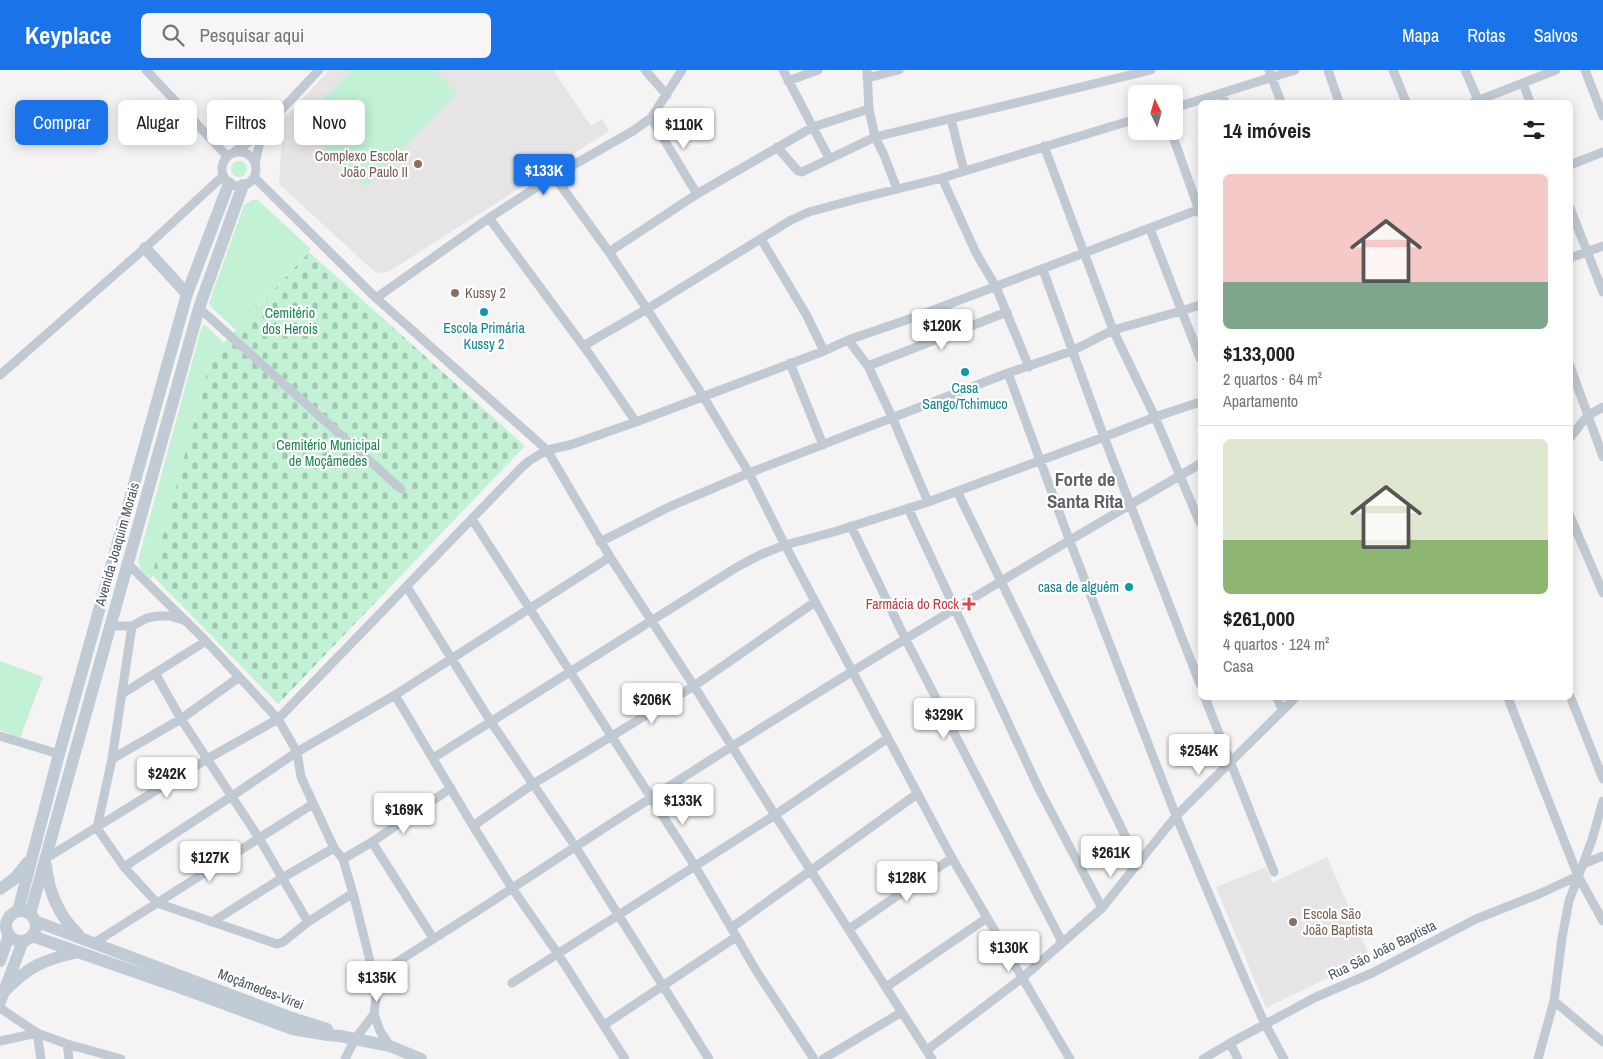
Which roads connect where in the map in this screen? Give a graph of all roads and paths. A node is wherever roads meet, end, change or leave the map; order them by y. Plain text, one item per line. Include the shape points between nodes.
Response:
1 (146, 70) edge
2 (319, 70) edge
3 (645, 70) edge
4 (682, 70) edge
5 (783, 70) edge
6 (818, 70) edge
7 (899, 70) edge
8 (1151, 70) edge
9 (1295, 70) edge
10 (1328, 70) edge
11 (1393, 70) edge
12 (1465, 70) edge
13 (1556, 70) edge
14 (1585, 70) edge
15 (1270, 73) edge
16 (867, 74) edge
17 (788, 81) junction
18 (1523, 83) junction
19 (1221, 93) junction
20 (667, 95) junction
21 (1198, 100) edge
22 (1199, 100) edge
23 (1224, 100) edge
24 (1280, 100) edge
25 (1338, 100) edge
26 (1405, 100) edge
27 (1476, 100) edge
28 (1482, 100) edge
29 (1529, 100) edge
30 (1183, 105) edge
31 (284, 108) edge
32 (869, 109) junction
33 (1603, 116) edge
34 (651, 118) junction
35 (950, 119) junction
36 (1128, 121) edge
37 (813, 126) junction
38 (875, 137) junction
39 (1174, 140) edge
40 (245, 145) edge
41 (259, 145) edge
42 (1044, 146) junction
43 (777, 147) junction
44 (1603, 152) edge
45 (230, 155) junction
46 (829, 158) junction
47 (255, 163) junction
48 (1573, 164) edge
49 (964, 171) junction
50 (554, 176) junction
51 (254, 178) junction
52 (942, 178) junction
53 (226, 179) junction
54 (243, 185) junction
55 (897, 189) junction
56 (697, 194) junction
57 (1198, 205) edge
58 (1198, 212) edge
59 (1573, 216) edge
60 (488, 218) junction
61 (1150, 229) junction
62 (760, 238) junction
63 (1603, 246) edge
64 (145, 248) junction
65 (609, 252) junction
66 (1587, 252) junction
67 (1086, 254) junction
68 (1573, 257) edge
69 (1043, 270) junction
70 (996, 287) junction
71 (1603, 292) edge
72 (188, 294) junction
73 (376, 298) junction
74 (1198, 305) edge
75 (199, 308) junction
76 (647, 309) junction
77 (1007, 312) junction
78 (1181, 312) junction
79 (1113, 330) junction
80 (848, 340) junction
81 (583, 346) junction
82 (824, 350) junction
83 (1072, 350) junction
84 (1198, 353) edge
85 (790, 363) junction
86 (868, 366) junction
87 (1029, 367) junction
88 (1008, 374) junction
89 (0, 375) edge
90 (1573, 375) edge
91 (703, 396) junction
92 (1198, 403) edge
93 (1603, 407) edge
94 (1154, 416) junction
95 (1587, 416) junction
96 (893, 419) junction
97 (636, 422) junction
98 (1573, 434) edge
99 (1104, 437) junction
100 (823, 445) junction
101 (548, 450) junction
102 (1603, 457) edge
103 (1040, 461) junction
104 (1198, 465) edge
105 (749, 473) junction
106 (1180, 476) junction
107 (401, 489) dead end
108 (957, 491) junction
109 (928, 502) junction
110 (1130, 504) junction
111 (908, 508) junction
112 (1198, 518) edge
113 (472, 519) junction
114 (1573, 523) edge
115 (851, 526) junction
116 (1069, 540) junction
117 (600, 542) junction
118 (785, 545) junction
119 (610, 557) junction
120 (127, 563) junction
121 (1002, 580) junction
122 (407, 587) junction
123 (1603, 593) edge
124 (815, 602) junction
125 (530, 608) junction
126 (955, 608) junction
127 (186, 621) junction
128 (652, 622) junction
129 (110, 626) junction
130 (132, 626) junction
131 (905, 638) junction
132 (206, 641) junction
133 (452, 657) junction
134 (853, 670) junction
135 (155, 673) junction
136 (570, 673) junction
137 (238, 678) junction
138 (1198, 679) edge
139 (694, 686) junction
140 (122, 694) junction
141 (395, 695) junction
142 (1206, 700) edge
143 (1278, 700) edge
144 (1293, 700) edge
145 (1509, 700) edge
146 (1572, 700) edge
147 (1282, 709) junction
148 (181, 719) junction
149 (278, 719) junction
150 (491, 722) junction
151 (0, 736) edge
152 (611, 736) junction
153 (888, 738) junction
154 (733, 747) junction
155 (297, 752) junction
156 (59, 754) junction
157 (433, 758) junction
158 (112, 759) junction
159 (208, 759) junction
160 (1230, 762) junction
161 (1603, 779) edge
162 (533, 784) junction
163 (451, 788) junction
164 (917, 794) junction
165 (232, 796) junction
166 (651, 798) junction
167 (1603, 801) edge
168 (313, 804) junction
169 (775, 815) junction
170 (1176, 816) junction
171 (473, 826) junction
172 (97, 828) junction
173 (259, 838) junction
174 (372, 842) junction
175 (575, 846) junction
176 (334, 848) junction
177 (1603, 856) edge
178 (31, 858) junction
179 (952, 858) junction
180 (45, 859) junction
181 (342, 859) junction
182 (1138, 862) junction
183 (1583, 864) junction
184 (694, 866) junction
185 (124, 867) junction
186 (811, 870) junction
187 (1274, 872) dead end
188 (1578, 876) junction
189 (282, 878) junction
190 (0, 888) edge
191 (512, 888) junction
192 (353, 894) junction
193 (157, 903) junction
194 (1102, 908) junction
195 (0, 910) edge
196 (24, 914) junction
197 (617, 915) junction
198 (987, 918) junction
199 (1603, 920) edge
200 (212, 922) junction
201 (308, 922) junction
202 (731, 928) junction
203 (5, 929) edge
204 (849, 929) junction
205 (736, 937) junction
206 (28, 938) junction
207 (81, 938) junction
208 (433, 938) junction
209 (1062, 942) junction
210 (94, 943) junction
211 (79, 952) junction
212 (558, 954) junction
213 (0, 961) edge
214 (374, 977) junction
215 (1022, 978) junction
216 (512, 983) dead end
217 (663, 987) junction
218 (886, 987) junction
219 (2, 998) edge
220 (1554, 1001) junction
221 (0, 1008) edge
222 (902, 1012) junction
223 (374, 1014) junction
224 (1265, 1024) junction
225 (604, 1025) junction
226 (37, 1033) junction
227 (340, 1036) junction
228 (354, 1039) junction
229 (0, 1041) edge
230 (1603, 1042) edge
231 (1230, 1043) junction
232 (67, 1044) junction
233 (390, 1046) junction
234 (927, 1050) junction
235 (98, 1056) edge
236 (41, 1059) edge
237 (69, 1059) edge
238 (122, 1059) edge
239 (345, 1059) edge
240 (420, 1059) edge
241 (625, 1059) edge
242 (709, 1059) edge
243 (814, 1059) edge
244 (823, 1059) edge
245 (932, 1059) edge
246 (1070, 1059) edge
247 (1203, 1059) edge
248 (1238, 1059) edge
249 (1284, 1059) edge
250 (1538, 1059) edge

1 - 45 street
2 - 31 street
3 - 20 street
4 - 20 street
5 - 17 street
6 - 17 street
7 - 16 street
8 - 35 street
9 - 15 street
10 - 25 street
11 - 26 street
12 - 27 street
13 - 18 street
14 - 33 street
15 - 19 street
15 - 24 street
16 - 32 street
17 - 37 street
18 - 28 street
18 - 29 street
19 - 22 street
19 - 23 street
20 - 34 street
21 - 30 street
32 - 37 street
32 - 38 street
34 - 50 street
34 - 56 street
35 - 38 street
35 - 49 street
36 - 42 street
37 - 43 street
37 - 46 street
38 - 46 street
38 - 55 street
39 - 57 street
40 - 45 street
41 - 47 street
42 - 49 street
42 - 67 street
43 - 46 street via 799,172
43 - 56 street
44 - 48 street
45 - 47 street via 243,152 249,154
45 - 53 street via 222,165
47 - 51 street
49 - 52 street
50 - 60 street
50 - 65 street
51 - 54 street
51 - 73 street
52 - 55 street
52 - 70 street via 976,253
53 - 54 street via 234,185
53 - 64 street
53 - 72 street, Avenida Joaquim Morais
54 - 75 street, Avenida Joaquim Morais
55 - 62 street via 809,212
56 - 65 street
58 - 61 street
59 - 66 street
60 - 73 street
60 - 81 street
61 - 67 street
61 - 78 street
62 - 76 street
62 - 82 street
63 - 66 street
64 - 72 street
64 - 89 street
65 - 76 street
66 - 68 street
66 - 71 street
67 - 69 street
67 - 79 street
69 - 70 street
69 - 83 street
70 - 77 street
70 - 80 street
72 - 156 street, Avenida Joaquim Morais
73 - 101 street
74 - 78 street
75 - 107 street
75 - 120 street, Avenida Joaquim Morais
76 - 81 street
76 - 91 street
77 - 86 street
77 - 87 street
78 - 79 street
78 - 84 street
79 - 83 street
79 - 94 street
80 - 82 street
80 - 86 street
81 - 97 street
82 - 85 street
83 - 87 street
83 - 99 street
85 - 91 street
85 - 100 street
86 - 96 street
87 - 88 street
88 - 96 street
88 - 103 street
90 - 95 street
91 - 97 street
91 - 105 street
92 - 94 street
93 - 95 street
94 - 99 street
94 - 106 street
95 - 98 street
95 - 102 street
96 - 100 street
96 - 109 street
97 - 101 street
99 - 103 street
99 - 110 street
100 - 105 street
101 - 113 street via 528,461
101 - 117 street
103 - 108 street
103 - 116 street
104 - 106 street
105 - 117 street via 669,507
105 - 118 street
106 - 110 street
106 - 112 street
108 - 109 street
108 - 121 street
109 - 111 street
110 - 116 street
110 - 138 street
111 - 115 street
111 - 126 street
113 - 122 street
113 - 125 street
114 - 123 street
115 - 118 street
115 - 131 street
116 - 121 street
116 - 170 street
117 - 119 street
118 - 124 street
118 - 128 street via 737,568
119 - 125 street
119 - 128 street
120 - 127 street
120 - 129 street, Avenida Joaquim Morais
121 - 126 street
121 - 182 street
122 - 133 street
122 - 149 street
124 - 134 street
124 - 139 street
125 - 133 street
125 - 136 street
126 - 131 street
126 - 194 street via 1039,789
127 - 130 street via 158,616
127 - 132 street
128 - 136 street
128 - 139 street
129 - 130 street
129 - 180 street, Avenida Joaquim Morais
130 - 140 street
131 - 134 street
131 - 209 street
132 - 135 street
132 - 137 street
133 - 141 street
133 - 150 street
134 - 153 street
134 - 154 street
135 - 140 street
135 - 148 street
136 - 150 street
136 - 152 street
137 - 148 street
137 - 149 street
139 - 152 street
139 - 154 street
140 - 158 street
141 - 155 street
141 - 157 street
142 - 160 street
143 - 147 street
144 - 147 street
145 - 188 street
146 - 161 street
147 - 160 street
148 - 158 street
148 - 159 street
149 - 155 street
149 - 159 street
150 - 157 street
150 - 162 street
151 - 156 street
152 - 162 street
152 - 166 street
153 - 164 street
153 - 169 street
154 - 166 street
154 - 169 street
155 - 165 street
155 - 168 street via 301,777
156 - 178 street, Avenida Joaquim Morais
157 - 163 street
158 - 172 street
159 - 165 street
159 - 172 street
160 - 170 street
160 - 187 street
162 - 171 street
162 - 175 street
163 - 171 street
163 - 174 street
164 - 179 street
164 - 186 street
165 - 173 street
165 - 185 street
166 - 175 street
166 - 184 street
167 - 183 street
168 - 173 street
168 - 176 street
169 - 184 street
169 - 186 street
170 - 182 street
170 - 224 street
171 - 191 street
172 - 180 street
172 - 185 street
173 - 189 street
173 - 193 street
174 - 181 street
174 - 208 street
175 - 191 street
175 - 197 street
176 - 181 street
176 - 189 street
177 - 183 street
178 - 190 street via 14,880
178 - 196 street, Avenida Joaquim Morais
179 - 198 street
179 - 204 street
180 - 196 street, Avenida Joaquim Morais
180 - 207 street via 54,902 68,925
181 - 192 street
182 - 194 street
183 - 188 street
184 - 197 street
184 - 202 street
185 - 193 street
186 - 202 street
186 - 204 street
188 - 199 street
188 - 220 street via 1569,901
188 - 224 street, Rua São João Baptista via 1476,919
189 - 200 street
189 - 201 street
191 - 208 street
191 - 212 street
192 - 201 street
192 - 214 street
193 - 200 street
193 - 210 street
194 - 209 street
195 - 196 street, Moçâmedes-Virei
196 - 203 street via 7,919
196 - 206 street via 35,931
196 - 207 street, Moçâmedes-Virei
197 - 212 street
197 - 217 street
198 - 215 street
198 - 218 street
200 - 201 street via 277,944
202 - 205 street
203 - 206 street via 15,940
203 - 213 street
204 - 218 street
205 - 217 street
205 - 243 street
206 - 211 street, Moçâmedes-Virei
206 - 219 street
207 - 210 street, Moçâmedes-Virei
208 - 214 street
209 - 215 street
210 - 227 street, Moçâmedes-Virei via 292,1018 330,1029
211 - 219 street via 39,964 17,978
211 - 227 street, Moçâmedes-Virei via 292,1029
212 - 216 street
212 - 225 street
214 - 223 street via 377,989
215 - 234 street
215 - 246 street
217 - 225 street
217 - 242 street
218 - 222 street
220 - 230 street
220 - 250 street
221 - 226 street
222 - 234 street
222 - 244 street
223 - 228 street
223 - 233 street
224 - 231 street, Rua São João Baptista
224 - 249 street
225 - 241 street
226 - 229 street
226 - 232 street
226 - 236 street
227 - 228 street
228 - 233 street
228 - 239 street
231 - 247 street, Rua São João Baptista
231 - 248 street
232 - 235 street
232 - 237 street
233 - 240 street
234 - 245 street
235 - 238 street

